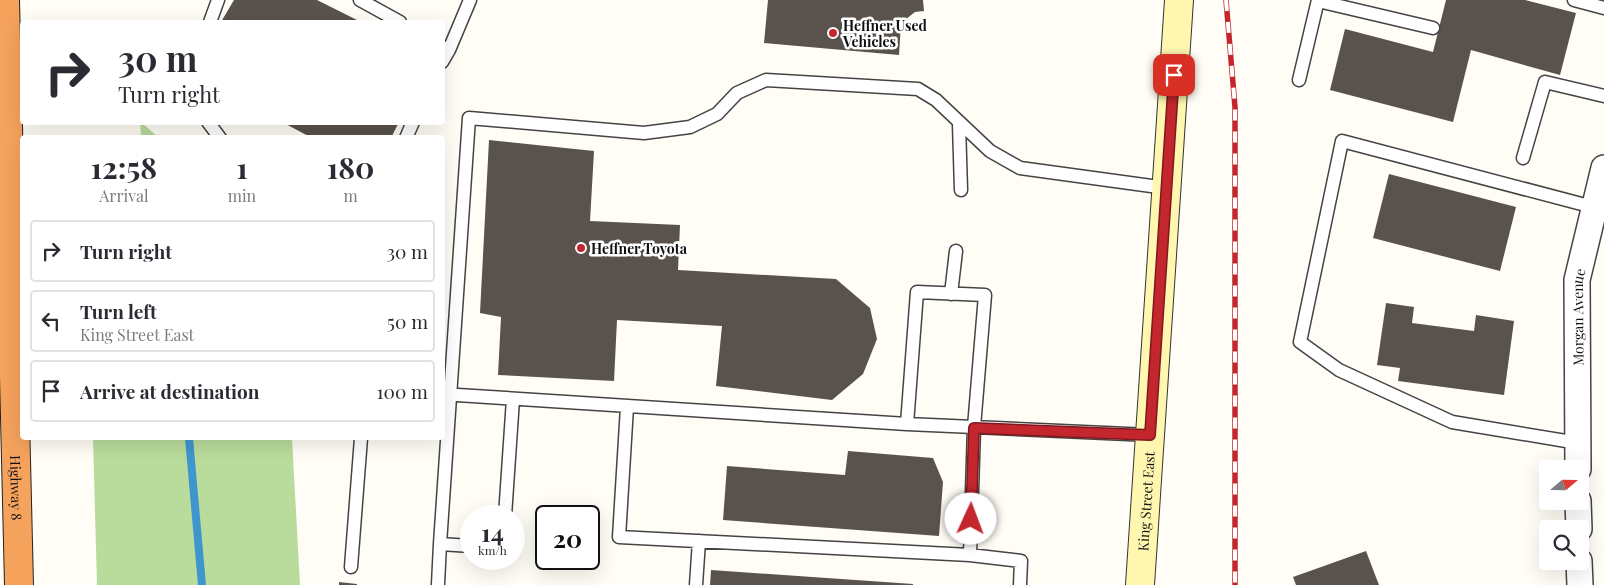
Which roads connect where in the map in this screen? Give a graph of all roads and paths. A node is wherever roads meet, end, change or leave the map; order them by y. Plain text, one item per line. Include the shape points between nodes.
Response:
1 (6, 0) edge
2 (218, 0) edge
3 (360, 0) edge
4 (470, 0) edge
5 (1179, 0) edge
6 (1574, 0) edge
7 (1318, 1) edge
8 (1604, 8) edge
9 (211, 20) edge
10 (396, 20) edge
11 (1433, 28) dead end
12 (446, 48) edge
13 (1300, 80) dead end
14 (1604, 96) edge
15 (959, 124) junction
16 (1523, 158) dead end
17 (1604, 168) edge
18 (1166, 188) junction
19 (961, 190) dead end
20 (1593, 207) junction
21 (1595, 238) edge
22 (956, 251) dead end
23 (951, 294) junction
24 (446, 394) edge
25 (513, 399) junction
26 (628, 406) junction
27 (445, 419) edge
28 (907, 424) junction
29 (974, 428) junction
30 (1150, 435) junction
31 (361, 440) edge
32 (444, 440) edge
33 (1578, 443) junction
34 (1578, 460) edge
35 (505, 505) edge
36 (699, 541) junction
37 (440, 544) junction
38 (460, 545) edge
39 (970, 555) junction
40 (351, 567) dead end
41 (1580, 570) edge
42 (438, 584) edge
43 (18, 585) edge
44 (696, 585) edge
45 (1020, 585) edge
46 (1140, 585) edge
47 (1580, 585) edge

1 - 43 highway, Highway 8
2 - 9 lane
3 - 10 lane
4 - 12 lane
5 - 18 main road, King Street East
6 - 8 lane
7 - 11 lane
7 - 13 lane
14 - 16 lane via 1545,82
15 - 18 lane via 990,152 1020,168
15 - 19 lane
15 - 24 lane via 936,100 918,89 766,80 737,92 717,114 690,127 644,133 468,118
17 - 20 street, Morgan Avenue
18 - 30 main road, King Street East
20 - 21 street, Morgan Avenue
20 - 33 lane via 1342,141 1300,342 1339,370 1452,422
21 - 33 street, Morgan Avenue via 1577,280
22 - 23 lane
23 - 28 lane via 917,292
23 - 29 lane via 985,295
24 - 25 lane
24 - 27 lane
25 - 26 lane
25 - 35 lane
26 - 28 lane
26 - 36 lane via 619,537
28 - 29 lane
29 - 30 lane
29 - 39 lane
30 - 46 main road, King Street East
31 - 40 lane
32 - 37 lane
33 - 34 street, Morgan Avenue
36 - 39 lane
36 - 44 lane
37 - 38 lane
37 - 42 lane
39 - 45 lane via 1021,561
41 - 47 street

